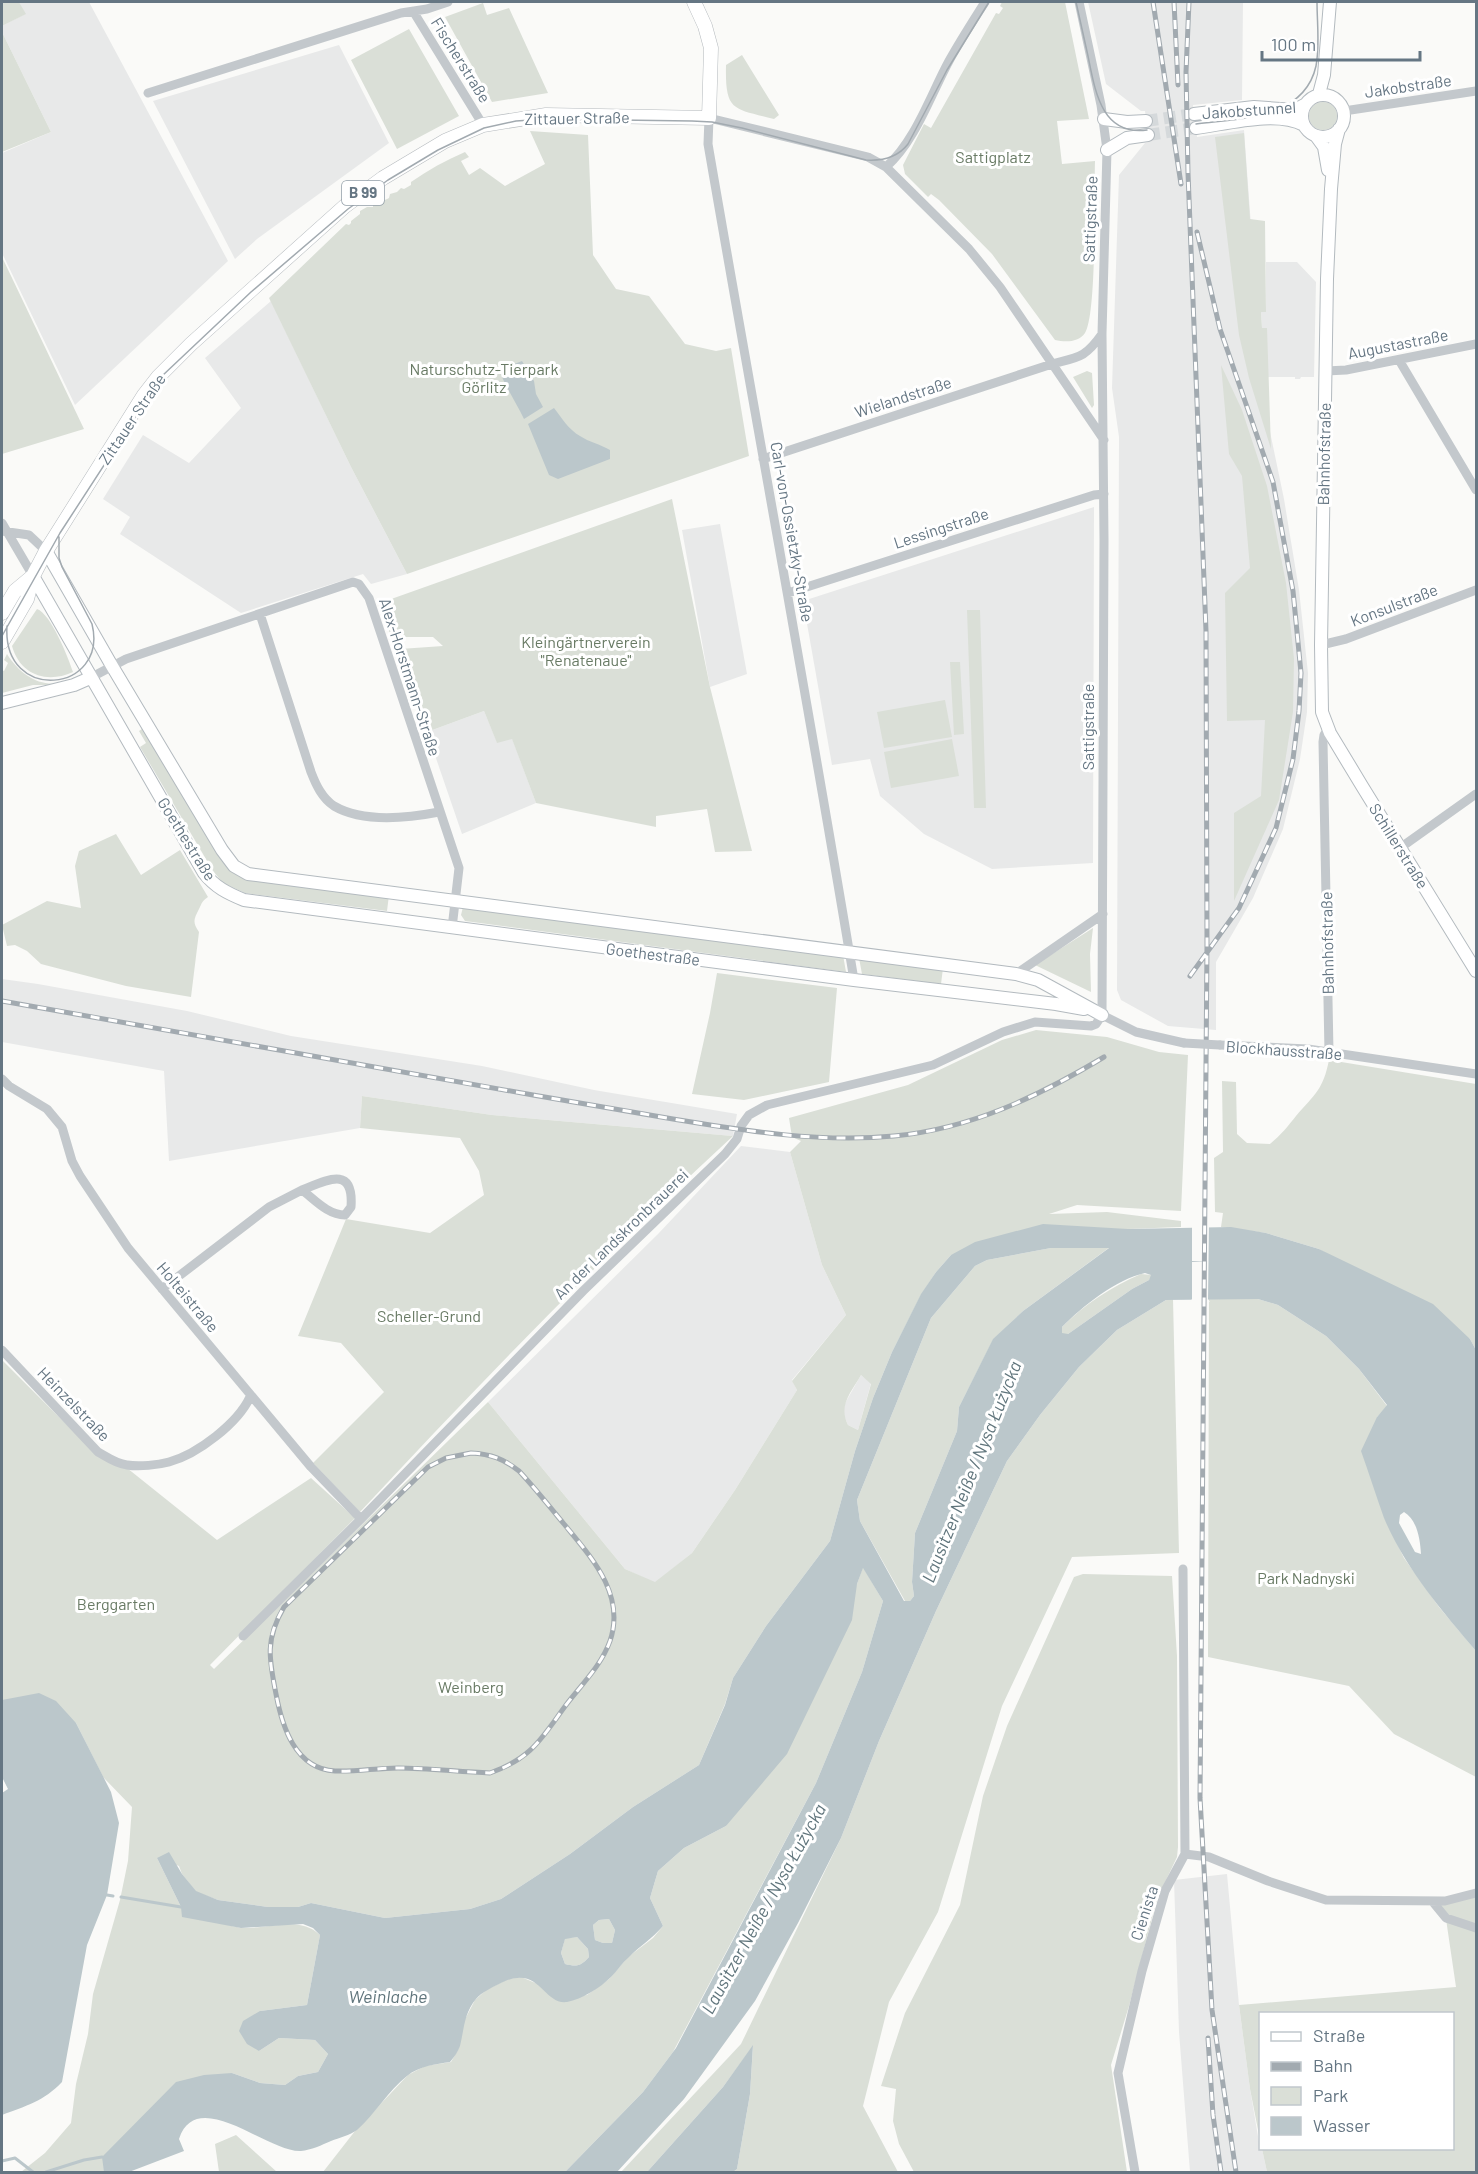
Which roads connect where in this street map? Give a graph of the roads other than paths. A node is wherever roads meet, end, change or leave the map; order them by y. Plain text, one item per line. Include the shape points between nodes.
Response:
1 (448, 2) edge
2 (694, 2) edge
3 (985, 2) edge
4 (1079, 2) edge
5 (1330, 2) edge
6 (413, 11) junction
7 (1329, 39) junction
8 (1476, 91) edge
9 (148, 93) dead end
10 (1319, 94) junction
11 (1336, 99) junction
12 (1304, 105) junction
13 (1344, 111) junction
14 (1194, 114) tunnel mouth
15 (709, 118) junction
16 (1104, 119) junction
17 (1146, 121) tunnel mouth
18 (483, 125) junction
19 (1304, 125) junction
20 (1197, 128) tunnel mouth
21 (1339, 129) junction
22 (1148, 135) tunnel mouth
23 (1316, 136) junction
24 (1107, 150) junction
25 (886, 167) junction
26 (1331, 189) junction
27 (1102, 334) junction
28 (1476, 344) edge
29 (1400, 360) junction
30 (1052, 364) junction
31 (1326, 371) junction
32 (1104, 440) junction
33 (763, 459) junction
34 (1476, 490) edge
35 (1104, 494) junction
36 (3, 528) edge
37 (46, 551) junction
38 (33, 576) junction
39 (1476, 590) edge
40 (788, 593) junction
41 (2, 614) edge
42 (260, 614) junction
43 (2, 642) edge
44 (1321, 645) junction
45 (112, 666) junction
46 (90, 678) junction
47 (2, 703) edge
48 (1326, 724) junction
49 (1476, 794) edge
50 (439, 812) junction
51 (1400, 848) junction
52 (456, 900) junction
53 (1103, 914) junction
54 (452, 928) junction
55 (849, 952) junction
56 (1476, 971) edge
57 (1016, 974) junction
58 (854, 980) junction
59 (1099, 1013) junction
60 (1329, 1052) junction
61 (1476, 1074) edge
62 (2, 1079) edge
63 (5, 1087) edge
64 (302, 1190) junction
65 (162, 1289) junction
66 (2, 1350) edge
67 (250, 1396) junction
68 (361, 1519) junction
69 (1183, 1569) dead end
70 (243, 1636) dead end
71 (1185, 1854) junction
72 (1476, 1893) edge
73 (1432, 1901) junction
74 (1476, 1928) edge
75 (1135, 2172) edge

1 - 6 street
2 - 15 main road via 711,48
3 - 25 street via 909,139
4 - 16 street, Sattigstraße
5 - 7 street
6 - 9 street
6 - 18 street, Fischerstraße
7 - 10 street
7 - 11 street
8 - 13 street, Jakobstraße
10 - 11 street
10 - 12 street
11 - 13 street
12 - 14 street, Jakobstunnel via 1295,110 1254,107
12 - 19 street
13 - 21 street, Bahnhofstraße
15 - 18 main road, Zittauer Straße / B 99 via 546,115
15 - 25 street, Zittauer Straße via 859,155
15 - 33 street, Carl-von-Ossietzky-Straße via 708,144
16 - 17 street
16 - 24 street, Sattigstraße
18 - 37 main road, Zittauer Straße / B 99 via 413,159 345,206 190,344 144,395
19 - 20 street, Jakobstunnel via 1277,118
19 - 23 street, Bahnhofstraße
21 - 23 street via 1329,136
21 - 26 street, Bahnhofstraße
22 - 24 street via 1127,138
23 - 26 street, Bahnhofstraße via 1326,153
24 - 27 street, Sattigstraße
25 - 30 street, Zittauer Straße via 969,249
26 - 31 street, Bahnhofstraße
27 - 30 street via 1082,356
27 - 32 street, Sattigstraße
28 - 29 street, Augustastraße
29 - 31 street, Augustastraße
29 - 34 street
30 - 32 street
30 - 33 street, Wielandstraße
31 - 44 street, Bahnhofstraße
32 - 35 street, Sattigstraße
33 - 40 street, Carl-von-Ossietzky-Straße
35 - 40 street, Lessingstraße
35 - 53 street, Sattigstraße
36 - 37 street via 29,535
36 - 38 street
37 - 38 main road, Zittauer Straße / B 99
37 - 45 street, Goethestraße
38 - 41 main road, Zittauer Straße / B 99 via 15,591
38 - 43 main road, Zittauer Straße / B 99 via 27,599
38 - 46 street, Goethestraße
39 - 44 street, Konsulstraße
40 - 55 street, Carl-von-Ossietzky-Straße
42 - 45 street, Alex-Horstmann-Straße
42 - 50 street via 319,791 334,806 360,815 413,817
42 - 50 street, Alex-Horstmann-Straße via 353,582 359,584 367,593
44 - 48 street, Bahnhofstraße
45 - 46 street
45 - 52 street, Goethestraße via 227,859 240,870 258,876
46 - 47 street
46 - 54 street, Goethestraße via 204,873 220,890 244,900
48 - 51 street, Schillerstraße
48 - 60 street, Bahnhofstraße via 1323,741
49 - 51 street
50 - 52 street, Alex-Horstmann-Straße via 459,868
51 - 56 street, Schillerstraße
52 - 54 street
52 - 55 street, Goethestraße
53 - 57 street
53 - 59 street, Sattigstraße
54 - 58 street, Goethestraße
55 - 57 street, Goethestraße
55 - 58 street
57 - 59 street, Goethestraße via 1038,980
58 - 59 street, Goethestraße via 1056,1004
59 - 60 street, Blockhausstraße, bridge via 1136,1032 1184,1044
59 - 68 street, An der Landskronbrauerei via 1096,1024 1091,1026 1028,1024 933,1065 776,1102 748,1115 737,1140 725,1154 575,1299
60 - 61 street, Blockhausstraße
62 - 63 street, Holteistraße
63 - 65 street, Holteistraße via 47,1109 62,1127 80,1176 128,1248
64 - 64 street via 338,1215 345,1215 351,1207 351,1190 342,1179 335,1177
64 - 65 street via 269,1207
65 - 67 street, Holteistraße
66 - 67 street, Heinzelstraße via 98,1452 127,1466 168,1463 198,1449 245,1408
67 - 68 street, Holteistraße
68 - 70 street, An der Landskronbrauerei
69 - 71 street
71 - 73 street via 1209,1857 1326,1900
71 - 75 street, Cienista via 1165,1891 1118,2073
72 - 73 street
73 - 74 street via 1446,1918

